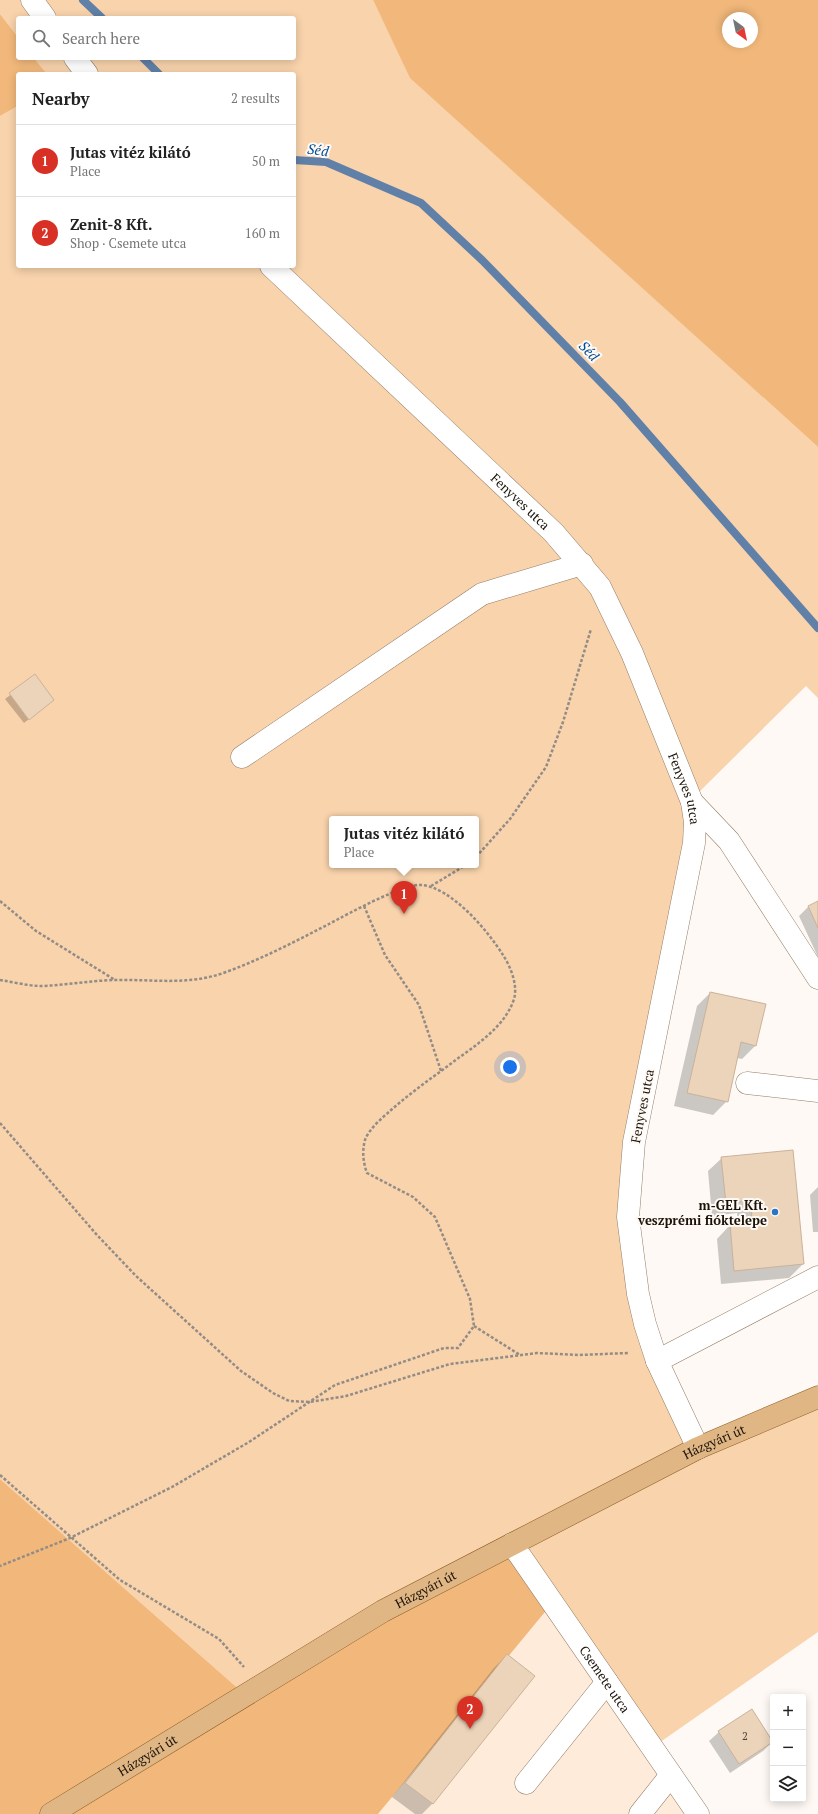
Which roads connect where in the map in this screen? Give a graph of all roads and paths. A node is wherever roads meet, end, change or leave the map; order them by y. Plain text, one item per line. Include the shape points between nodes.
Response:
1 (32, 0) edge
2 (44, 16) edge
3 (76, 60) edge
4 (86, 72) edge
5 (274, 268) edge
6 (582, 564) junction
7 (592, 626) dead end
8 (242, 757) dead end
9 (692, 802) junction
10 (479, 854) edge
11 (461, 868) edge
12 (430, 887) junction
13 (0, 901) edge
14 (364, 906) junction
15 (818, 978) edge
16 (0, 980) edge
17 (115, 980) junction
18 (441, 1072) junction
19 (747, 1083) dead end
20 (818, 1091) edge
21 (0, 1124) edge
22 (818, 1277) edge
23 (474, 1326) junction
24 (520, 1355) junction
25 (655, 1356) junction
26 (818, 1397) edge
27 (310, 1402) junction
28 (698, 1448) junction
29 (0, 1475) edge
30 (70, 1538) junction
31 (512, 1544) junction
32 (0, 1566) edge
33 (607, 1682) junction
34 (260, 1685) junction
35 (671, 1775) junction
36 (526, 1783) dead end
37 (51, 1814) edge
38 (640, 1814) edge
39 (698, 1814) edge

1 - 2 street
3 - 4 street
5 - 6 street, Fenyves utca via 554,533
6 - 8 street via 482,594
6 - 9 street, Fenyves utca via 600,587 632,654
7 - 10 path via 563,722 546,767 510,819
9 - 15 street via 729,841
9 - 25 street, Fenyves utca via 695,822 694,843 634,1142 628,1217 638,1294
11 - 12 path
12 - 14 path via 420,884 405,888
12 - 18 path via 460,906 496,944 508,962 515,985 515,998 506,1016 486,1037
13 - 17 path via 36,931
14 - 17 path via 270,954 208,978 181,981
14 - 18 path via 385,955 419,1005
16 - 17 path via 40,986
18 - 23 path via 404,1099 365,1138 363,1161 367,1172 412,1197 435,1217 470,1299
19 - 20 street
21 - 27 path via 136,1276 211,1345 241,1371 273,1393 289,1401
22 - 25 street
23 - 24 path
23 - 27 path via 458,1348 444,1348 335,1385
24 - 25 path
24 - 27 path via 450,1364 346,1396
25 - 28 street, Fenyves utca
26 - 28 main road, Házgyári út
27 - 30 path via 249,1442 172,1487
28 - 31 main road, Házgyári út
29 - 30 path
30 - 32 path
30 - 34 path via 120,1580 219,1639
31 - 33 street, Csemete utca
31 - 34 main road, Házgyári út via 383,1611
33 - 35 street, Csemete utca
33 - 36 street
34 - 37 main road, Házgyári út
35 - 38 street
35 - 39 street, Csemete utca

